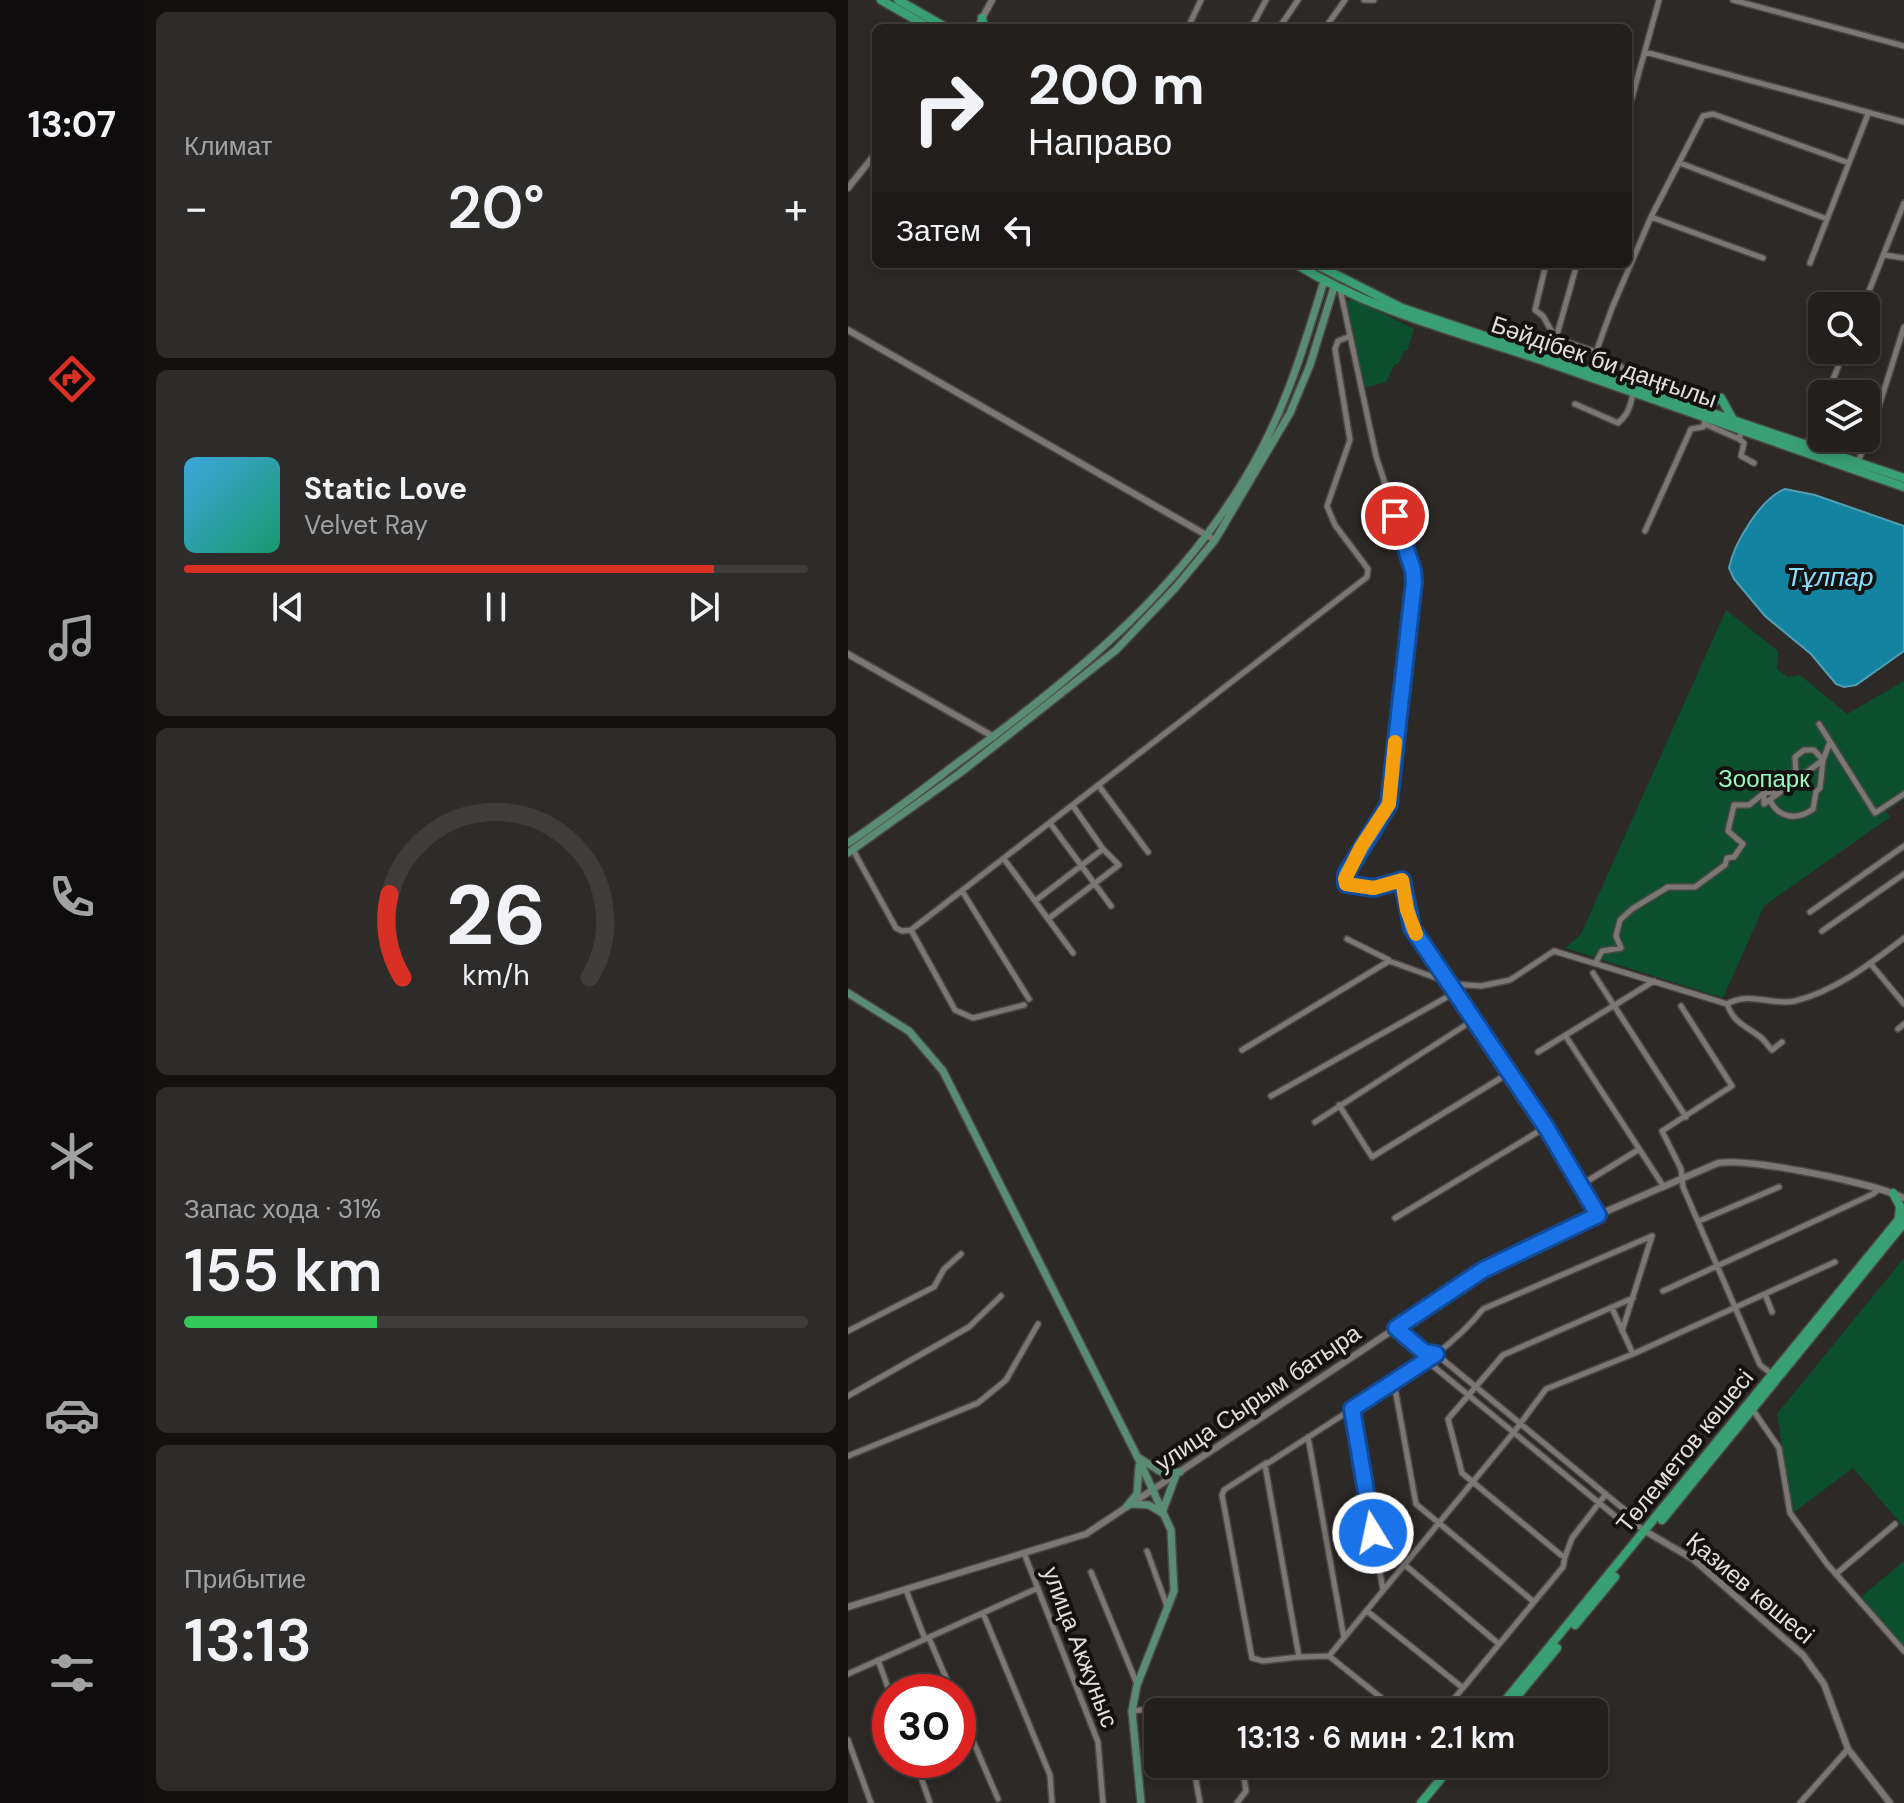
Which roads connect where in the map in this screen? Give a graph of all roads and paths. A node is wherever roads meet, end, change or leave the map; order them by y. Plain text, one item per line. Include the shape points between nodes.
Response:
1 (881, 0) edge
2 (898, 0) edge
3 (992, 0) edge
4 (1201, 0) edge
5 (1266, 0) edge
6 (1298, 0) edge
7 (1345, 0) edge
8 (1364, 0) edge
9 (1374, 0) edge
10 (1659, 0) edge
11 (1733, 0) edge
12 (1191, 21) dead end
13 (983, 23) edge
14 (923, 24) edge
15 (940, 24) edge
16 (1253, 24) edge
17 (1282, 24) edge
18 (1328, 24) edge
19 (1904, 46) edge
20 (1645, 52) junction
21 (1632, 98) edge
22 (1868, 114) junction
23 (1904, 122) edge
24 (872, 158) edge
25 (1680, 163) junction
26 (1849, 163) junction
27 (848, 188) edge
28 (1904, 203) edge
29 (1651, 217) junction
30 (1827, 219) junction
31 (1885, 255) junction
32 (1763, 258) dead end
33 (1904, 258) edge
34 (1632, 261) edge
35 (1810, 263) dead end
36 (1303, 268) edge
37 (1323, 268) edge
38 (1545, 268) edge
39 (1576, 268) edge
40 (1629, 268) edge
41 (1324, 281) junction
42 (1337, 288) junction
43 (1869, 292) edge
44 (1904, 327) edge
45 (848, 330) edge
46 (1348, 337) junction
47 (1556, 339) junction
48 (1596, 352) junction
49 (1633, 388) junction
50 (1575, 404) dead end
51 (1705, 417) junction
52 (1732, 418) junction
53 (1742, 431) junction
54 (1808, 443) edge
55 (1806, 448) junction
56 (1858, 462) junction
57 (1754, 463) dead end
58 (1904, 478) edge
59 (1904, 487) edge
60 (1645, 531) dead end
61 (1211, 538) junction
62 (848, 654) edge
63 (1819, 724) dead end
64 (997, 739) junction
65 (1830, 742) junction
66 (1823, 760) junction
67 (1099, 786) junction
68 (1764, 793) junction
69 (1904, 794) edge
70 (1770, 800) junction
71 (1073, 806) junction
72 (1050, 823) junction
73 (1904, 846) edge
74 (850, 849) edge
75 (1103, 849) junction
76 (1148, 852) dead end
77 (1004, 859) junction
78 (1081, 866) junction
79 (1904, 874) edge
80 (1094, 884) junction
81 (962, 891) junction
82 (1035, 901) junction
83 (1111, 906) dead end
84 (1810, 912) dead end
85 (1048, 919) junction
86 (911, 930) junction
87 (1822, 931) dead end
88 (1904, 938) edge
89 (1347, 939) dead end
90 (1073, 953) dead end
91 (1389, 961) junction
92 (1596, 962) junction
93 (1870, 963) junction
94 (1593, 973) dead end
95 (1655, 981) junction
96 (1453, 984) junction
97 (1456, 992) junction
98 (848, 993) edge
99 (1727, 1004) junction
100 (1904, 1004) edge
101 (1614, 1006) junction
102 (1681, 1006) dead end
103 (1475, 1019) junction
104 (1904, 1024) edge
105 (1898, 1029) dead end
106 (1565, 1035) junction
107 (1782, 1042) dead end
108 (1242, 1050) dead end
109 (1538, 1052) dead end
110 (1509, 1073) junction
111 (1271, 1096) dead end
112 (1339, 1105) junction
113 (1686, 1117) junction
114 (1315, 1122) dead end
115 (1546, 1127) junction
116 (1638, 1149) junction
117 (1682, 1179) junction
118 (1581, 1185) junction
119 (1664, 1187) junction
120 (1779, 1187) dead end
121 (1879, 1188) junction
122 (1893, 1193) junction
123 (1904, 1195) edge
124 (1598, 1215) junction
125 (1395, 1218) dead end
126 (1902, 1219) edge
127 (1699, 1221) junction
128 (961, 1254) dead end
129 (1835, 1262) dead end
130 (1717, 1265) junction
131 (1663, 1291) dead end
132 (1765, 1294) junction
133 (1001, 1296) dead end
134 (1633, 1298) junction
135 (1735, 1307) junction
136 (1612, 1308) junction
137 (1772, 1312) dead end
138 (1038, 1324) dead end
139 (1396, 1328) junction
140 (848, 1331) edge
141 (1622, 1331) junction
142 (1424, 1352) junction
143 (1436, 1354) junction
144 (1633, 1354) junction
145 (1427, 1361) junction
146 (1772, 1375) junction
147 (1394, 1383) junction
148 (1475, 1386) junction
149 (1468, 1395) junction
150 (848, 1396) edge
151 (1352, 1409) junction
152 (1753, 1409) junction
153 (1521, 1423) junction
154 (1514, 1432) junction
155 (1308, 1437) junction
156 (848, 1456) edge
157 (1138, 1458) junction
158 (1266, 1463) junction
159 (1700, 1469) junction
160 (1178, 1474) junction
161 (1471, 1483) junction
162 (1152, 1490) junction
163 (1606, 1494) junction
164 (1599, 1502) junction
165 (1129, 1505) junction
166 (1164, 1513) junction
167 (1632, 1522) junction
168 (1438, 1524) junction
169 (1895, 1524) dead end
170 (1647, 1533) junction
171 (1147, 1551) dead end
172 (1024, 1553) junction
173 (1565, 1557) junction
174 (1405, 1565) junction
175 (1091, 1572) dead end
176 (1836, 1574) junction
177 (1038, 1588) junction
178 (906, 1590) junction
179 (1383, 1591) junction
180 (1534, 1602) junction
181 (848, 1607) edge
182 (1168, 1610) junction
183 (1367, 1611) junction
184 (983, 1613) junction
185 (927, 1638) junction
186 (1344, 1639) junction
187 (1499, 1644) junction
188 (1904, 1651) edge
189 (1329, 1656) junction
190 (1299, 1657) junction
191 (878, 1660) junction
192 (848, 1674) edge
193 (883, 1674) edge
194 (944, 1674) edge
195 (1137, 1685) junction
196 (1463, 1688) junction
197 (1382, 1698) edge
198 (1455, 1698) edge
199 (1508, 1698) edge
200 (1515, 1698) edge
201 (1144, 1709) edge
202 (1132, 1711) junction
203 (848, 1740) edge
204 (976, 1748) edge
205 (1848, 1749) junction
206 (921, 1778) edge
207 (1196, 1778) edge
208 (1244, 1778) edge
209 (1442, 1778) edge
210 (1449, 1778) edge
211 (998, 1799) dead end
212 (871, 1803) edge
213 (930, 1803) edge
214 (1052, 1803) edge
215 (1103, 1803) edge
216 (1141, 1803) edge
217 (1200, 1803) edge
218 (1237, 1803) edge
219 (1421, 1803) edge
220 (1428, 1803) edge
221 (1800, 1803) edge
222 (1890, 1803) edge

1 - 14 main road
2 - 15 main road
3 - 13 street
4 - 12 street
5 - 16 street
6 - 17 street
7 - 18 street
8 - 9 street
10 - 20 street
11 - 19 street
20 - 21 street
20 - 22 street
22 - 23 street
22 - 26 street
24 - 27 street
25 - 26 street via 1708,113
25 - 29 street
25 - 30 street
26 - 30 street
28 - 31 street
29 - 32 street
29 - 34 street
30 - 35 street
31 - 33 street
31 - 43 street
36 - 41 main road, Бәйдібек би даңғылы
37 - 49 main road, Бәйдібек би даңғылы via 1402,308
38 - 47 street via 1535,310
39 - 47 street
40 - 48 street
41 - 42 main road, Бәйдібек би даңғылы
41 - 61 main road via 1302,354 1263,446
42 - 46 street
42 - 49 main road, Бәйдібек би даңғылы via 1399,315
42 - 61 main road via 1290,413
44 - 56 street
45 - 61 street
46 - 67 street via 1335,349 1350,440 1327,506 1368,569 1367,577
46 - 96 street via 1414,582 1389,804 1345,879 1346,884 1364,888 1402,880 1412,928
47 - 48 street
48 - 49 street via 1623,366
49 - 50 street via 1627,416 1618,423
49 - 51 main road, Бәйдібек би даңғылы
51 - 52 main road, Бәйдібек би даңғылы
51 - 52 main road via 1721,398
51 - 53 main road, Бәйдібек би даңғылы
51 - 60 street via 1691,429
52 - 53 main road, Бәйдібек би даңғылы
53 - 55 main road, Бәйдібек би даңғылы
53 - 57 street via 1741,456
54 - 55 street
55 - 56 main road, Бәйдібек би даңғылы
55 - 59 main road, Бәйдібек би даңғылы
56 - 58 main road, Бәйдібек би даңғылы
61 - 64 main road via 1095,657
62 - 64 street
63 - 65 street
64 - 74 main road
65 - 66 street
65 - 69 street via 1875,813
66 - 68 street via 1814,750 1804,750 1795,757 1796,777 1779,781 1776,791
66 - 70 street
66 - 70 street via 1813,809 1805,815 1783,815
67 - 71 street
67 - 76 street
68 - 70 street via 1764,804
68 - 92 street via 1749,805 1734,805 1728,831 1743,844 1734,857 1695,887 1668,887 1632,909 1620,920 1616,936 1621,948 1602,951
71 - 72 street
71 - 75 street
72 - 77 street
72 - 78 street
73 - 84 street
74 - 86 street via 896,928
75 - 78 street
75 - 80 street via 1119,865
77 - 81 street
77 - 82 street
78 - 80 street
78 - 82 street
79 - 87 street
80 - 83 street
80 - 85 street
81 - 86 street
81 - 86 street via 1027,1002 973,1018 955,1010
82 - 85 street
85 - 90 street
88 - 93 street
89 - 91 street
91 - 96 street
91 - 108 street
92 - 95 street
92 - 96 street via 1554,951 1510,980
93 - 99 street via 1805,998 1747,998
93 - 100 street
94 - 101 street
95 - 99 street
95 - 101 street
96 - 97 street
97 - 103 street
97 - 111 street
98 - 157 main road via 909,1031 943,1071
99 - 107 street via 1739,1025 1772,1050
101 - 106 street
101 - 113 street
102 - 113 street via 1732,1086
103 - 110 street
103 - 112 street
104 - 105 street
106 - 109 street
106 - 116 street
110 - 112 street via 1372,1157
110 - 115 street
112 - 114 street
113 - 117 street via 1662,1131
115 - 118 street
115 - 125 street
116 - 118 street
116 - 119 street
117 - 119 street, улица Сырым батыра
117 - 121 street, улица Сырым батыра via 1718,1163 1738,1162
117 - 127 street
118 - 124 street
119 - 124 street, улица Сырым батыра
120 - 127 street
121 - 122 street, улица Сырым батыра
121 - 130 street
122 - 123 main road
122 - 126 main road
124 - 139 street, улица Сырым батыра via 1483,1270
126 - 146 main road, Төлеметов көшесі
126 - 152 main road, Төлеметов көшесі
127 - 130 street
128 - 140 street via 934,1287
129 - 132 street
130 - 131 street
130 - 135 street
132 - 135 street
132 - 137 street
133 - 150 street via 969,1327
134 - 136 street
134 - 141 street
134 - 143 street via 1652,1236 1483,1309
135 - 144 street
135 - 146 street via 1760,1365
136 - 141 street
136 - 148 street via 1503,1355
138 - 156 street via 1006,1380 978,1403
139 - 142 street
139 - 160 street, улица Сырым батыра
141 - 144 street
142 - 143 street
142 - 145 street
143 - 145 street
143 - 148 street
144 - 153 street via 1546,1389
145 - 147 street
145 - 149 street
146 - 159 main road, Төлеметов көшесі
147 - 151 street
147 - 168 street via 1415,1503
148 - 149 street
148 - 153 street
149 - 154 street
149 - 161 street via 1448,1419 1461,1471
151 - 155 street
151 - 179 street
152 - 159 main road, Төлеметов көшесі
152 - 176 street via 1779,1448 1790,1513
153 - 154 street
153 - 163 street
154 - 161 street
154 - 164 street
155 - 158 street
155 - 186 street
157 - 160 main road via 1156,1470
157 - 162 main road
157 - 165 main road via 1139,1487
158 - 190 street
158 - 190 street via 1222,1495 1252,1658
159 - 170 main road, Төлеметов көшесі
160 - 162 street, улица Сырым батыра
160 - 166 main road
161 - 168 street
161 - 173 street
162 - 165 street, улица Сырым батыра
162 - 166 main road
163 - 164 street
163 - 167 street via 1631,1515
164 - 167 street via 1625,1523
164 - 173 street via 1572,1538
165 - 166 main road via 1149,1505
165 - 172 street, улица Сырым батыра via 1086,1534
166 - 182 main road via 1171,1530 1174,1591
167 - 170 street
168 - 174 street
168 - 180 street
169 - 176 street
170 - 199 main road, Төлеметов көшесі
170 - 200 main road, Төлеметов көшесі
170 - 205 street, Қазиев көшесі via 1693,1559 1803,1655 1824,1684
171 - 182 street
172 - 177 street, улица Акжуныс
172 - 178 street, улица Сырым батыра
173 - 180 street via 1563,1567
174 - 179 street
174 - 187 street
175 - 195 street
176 - 188 street
177 - 184 street
177 - 215 street, улица Акжуныс via 1098,1742
178 - 181 street, улица Сырым батыра
178 - 185 street
179 - 183 street
180 - 187 street
182 - 195 main road
183 - 186 street
183 - 196 street
184 - 185 street
184 - 214 street via 1050,1775
185 - 191 street
185 - 194 street
186 - 189 street
187 - 196 street
189 - 190 street
189 - 197 street
191 - 192 street
191 - 193 street
195 - 202 main road
196 - 198 street
201 - 202 street
202 - 216 main road
203 - 212 street
204 - 211 street
205 - 221 street
205 - 222 street, Қазиев көшесі
206 - 213 street
207 - 217 street
208 - 218 street via 1246,1791
209 - 219 main road
210 - 220 main road

